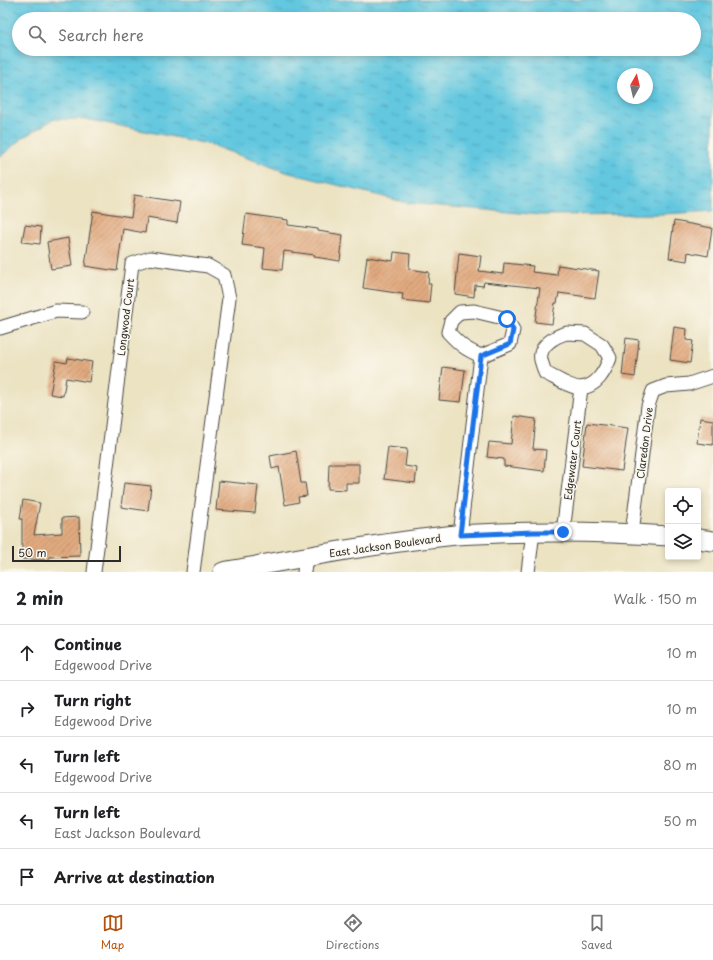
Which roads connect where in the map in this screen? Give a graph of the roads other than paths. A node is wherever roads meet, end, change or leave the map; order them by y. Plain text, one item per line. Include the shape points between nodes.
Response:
1 (82, 312) dead end
2 (0, 328) edge
3 (481, 356) junction
4 (713, 374) edge
5 (581, 388) junction
6 (533, 532) junction
7 (563, 532) junction
8 (632, 534) junction
9 (460, 535) junction
10 (665, 536) edge
11 (701, 539) edge
12 (713, 541) edge
13 (305, 564) edge
14 (94, 572) edge
15 (192, 572) edge
16 (223, 572) edge
17 (528, 572) edge

1 - 2 street via 56,311
3 - 3 street via 510,344 513,330 507,319 474,311 460,312 451,321 448,332 464,348
3 - 9 street
4 - 8 street, Claredon Drive via 689,384 666,386 654,391 648,406
5 - 5 street via 594,383 604,373 610,358 602,345 585,334 567,333 557,336 545,346 540,359 545,372
5 - 7 street, Edgewater Court
6 - 7 main road, East Jackson Boulevard
6 - 9 main road, East Jackson Boulevard
6 - 17 street
7 - 8 main road, East Jackson Boulevard
8 - 10 main road, East Jackson Boulevard
9 - 13 main road, East Jackson Boulevard via 390,544
11 - 12 main road
13 - 16 main road, East Jackson Boulevard
14 - 15 street, Longwood Court via 132,264 150,258 208,266 224,275 229,298

